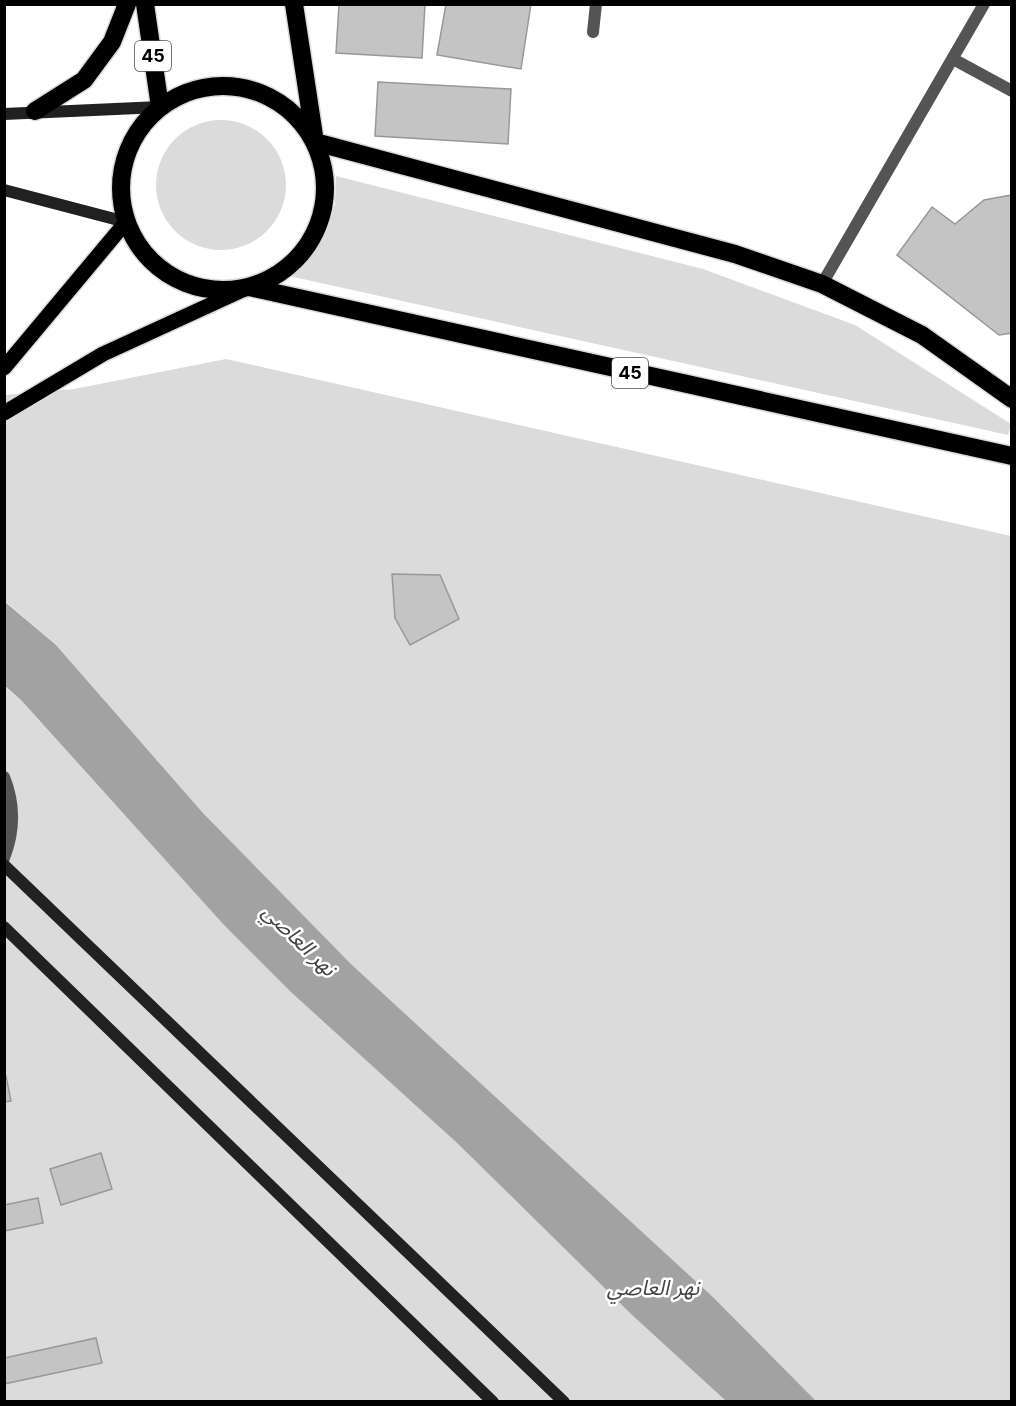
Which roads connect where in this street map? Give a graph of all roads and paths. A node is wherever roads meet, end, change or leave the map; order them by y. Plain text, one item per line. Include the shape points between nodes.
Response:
1 (127, 4) edge
2 (145, 4) edge
3 (294, 4) edge
4 (596, 4) edge
5 (984, 4) edge
6 (592, 32) dead end
7 (953, 58) junction
8 (1011, 91) edge
9 (160, 107) junction
10 (35, 111) junction
11 (4, 114) edge
12 (315, 142) junction
13 (4, 190) edge
14 (126, 222) junction
15 (822, 284) junction
16 (249, 287) junction
17 (4, 368) edge
18 (1011, 399) edge
19 (4, 413) edge
20 (1011, 456) edge
21 (4, 777) edge
22 (4, 858) edge
23 (4, 865) edge
24 (4, 927) edge
25 (493, 1401) edge
26 (564, 1401) edge

1 - 10 highway via 112,42 84,80
2 - 9 highway, 45
3 - 12 highway
4 - 6 street
5 - 7 street
7 - 8 street
7 - 15 street
9 - 10 main road
9 - 12 highway via 207,87 233,86 281,103 303,123
9 - 14 highway via 128,147 120,197
10 - 11 main road
12 - 15 highway via 735,254
12 - 16 highway via 326,192 322,217 312,240 275,277
13 - 14 main road
14 - 16 highway via 154,265 176,279 200,288
14 - 17 main road
15 - 18 highway via 922,335
16 - 19 main road via 103,354
16 - 20 highway, 45
21 - 22 street via 14,808
23 - 26 main road
24 - 25 main road

